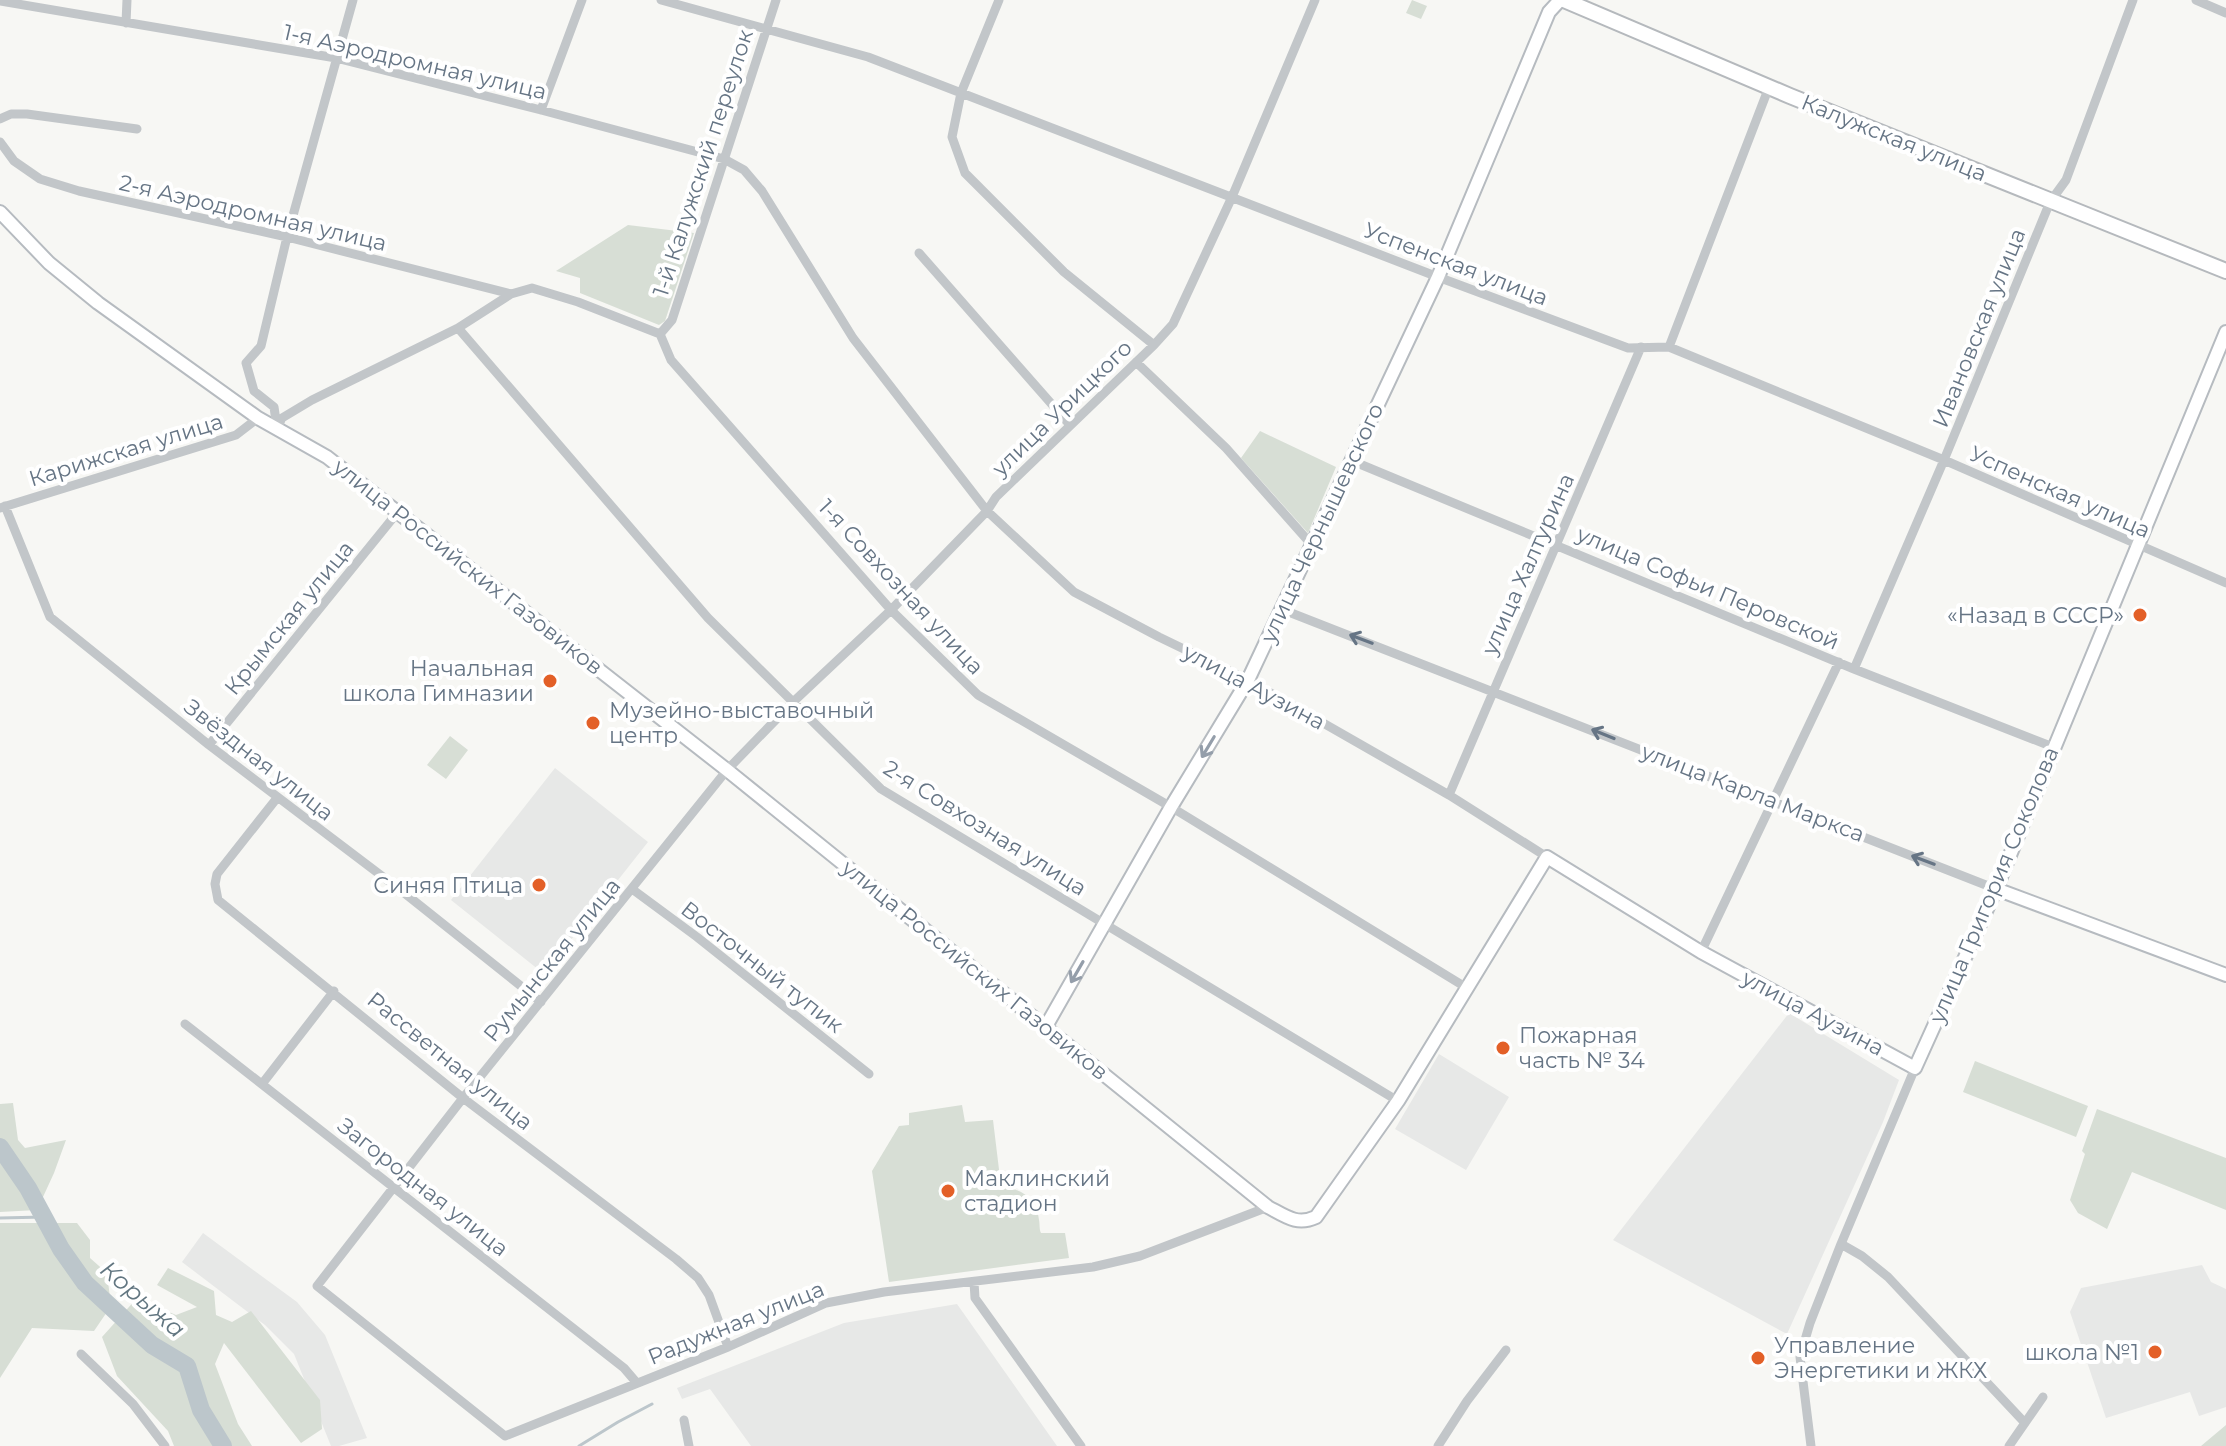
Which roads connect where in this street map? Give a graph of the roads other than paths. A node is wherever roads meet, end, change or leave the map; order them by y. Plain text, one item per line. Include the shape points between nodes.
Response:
1 (127, 0) edge
2 (353, 0) edge
3 (582, 0) edge
4 (661, 0) edge
5 (776, 0) edge
6 (999, 0) edge
7 (1315, 0) edge
8 (1562, 0) edge
9 (2133, 0) edge
10 (2196, 0) edge
11 (0, 1) edge
12 (2226, 13) edge
13 (126, 23) junction
14 (766, 28) junction
15 (336, 58) junction
16 (1769, 87) junction
17 (961, 93) junction
18 (541, 110) junction
19 (0, 119) edge
20 (137, 129) dead end
21 (0, 142) edge
22 (724, 159) junction
23 (1232, 197) junction
24 (2050, 202) junction
25 (0, 212) edge
26 (287, 237) junction
27 (919, 253) dead end
28 (2226, 271) edge
29 (1438, 277) junction
30 (511, 294) junction
31 (458, 328) junction
32 (2226, 332) edge
33 (660, 334) junction
34 (1154, 345) junction
35 (1641, 347) junction
36 (1669, 347) junction
37 (1136, 362) junction
38 (258, 418) junction
39 (1070, 425) junction
40 (277, 428) junction
41 (1350, 460) junction
42 (1944, 460) junction
43 (2, 507) edge
44 (987, 511) junction
45 (397, 513) junction
46 (1311, 544) junction
47 (1557, 545) junction
48 (2137, 546) junction
49 (2226, 583) edge
50 (1281, 609) junction
51 (891, 610) junction
52 (1839, 662) junction
53 (1854, 669) junction
54 (1248, 680) junction
55 (1492, 690) junction
56 (792, 703) junction
57 (209, 745) junction
58 (2053, 747) junction
59 (727, 770) junction
60 (1449, 795) junction
61 (277, 798) junction
62 (1772, 801) junction
63 (1171, 807) junction
64 (1547, 857) junction
65 (632, 889) junction
66 (1996, 889) junction
67 (1106, 923) junction
68 (1701, 952) junction
69 (2226, 975) edge
70 (1467, 988) junction
71 (334, 991) junction
72 (541, 1002) junction
73 (185, 1024) dead end
74 (1045, 1028) junction
75 (1915, 1068) junction
76 (869, 1074) dead end
77 (262, 1084) junction
78 (463, 1098) junction
79 (1398, 1101) junction
80 (393, 1187) junction
81 (1268, 1207) junction
82 (1841, 1244) junction
83 (974, 1282) junction
84 (317, 1286) joint
85 (728, 1347) junction
86 (1506, 1350) dead end
87 (81, 1354) dead end
88 (636, 1382) junction
89 (2043, 1397) dead end
90 (684, 1420) dead end
91 (2025, 1423) junction
92 (165, 1446) edge
93 (689, 1446) edge
94 (1081, 1446) edge
95 (1438, 1446) edge
96 (1811, 1446) edge
97 (2009, 1446) edge

1 - 13 street
2 - 15 street
3 - 18 street
4 - 14 street, Успенская улица
5 - 14 street, 1-й Калужский переулок
6 - 17 street
7 - 23 street, улица Урицкого
8 - 16 main road, Калужская улица
8 - 29 main road, улица Чернышевского via 1549,12
9 - 24 street, Ивановская улица via 2066,180
10 - 12 street
11 - 13 street, 1-я Аэродромная улица
13 - 15 street, 1-я Аэродромная улица
14 - 17 street, Успенская улица via 868,57
14 - 22 street, 1-й Калужский переулок
15 - 18 street, 1-я Аэродромная улица
15 - 26 street
16 - 24 main road, Калужская улица
16 - 36 street
17 - 23 street, Успенская улица
17 - 34 street via 952,137 965,173 1064,272
18 - 22 street, 1-я Аэродромная улица
19 - 20 street via 27,114
21 - 26 street, 2-я Аэродромная улица via 14,161 40,179
22 - 33 street, 1-й Калужский переулок via 672,320
22 - 44 street, улица Аузина via 744,170 762,191 853,338
23 - 29 street, Успенская улица
23 - 34 street, улица Урицкого via 1173,324
24 - 28 main road, Калужская улица
24 - 42 street, Ивановская улица
25 - 38 main road, улица Российских Газовиков via 49,263 98,303
26 - 30 street, 2-я Аэродромная улица
26 - 40 street via 261,346 246,363 254,391 274,407
27 - 39 street
29 - 35 street, Успенская улица via 1628,348
29 - 41 main road, улица Чернышевского
30 - 31 street
30 - 33 street via 532,288
31 - 40 street via 312,400 282,418
31 - 56 street, 2-я Совхозная улица via 708,618
32 - 48 main road, улица Григория Соколова
33 - 51 street, 1-я Совхозная улица via 671,360
34 - 37 street, улица Урицкого
35 - 36 street, Успенская улица
35 - 47 street, улица Халтурина
36 - 42 street, Успенская улица
37 - 39 street, улица Урицкого
37 - 46 street via 1226,448
38 - 40 main road, улица Российских Газовиков
38 - 43 street, Карижская улица via 236,435
39 - 44 street, улица Урицкого
40 - 45 main road, улица Российских Газовиков via 327,457
41 - 46 main road, улица Чернышевского
41 - 47 street, улица Софьи Перовской
42 - 48 street, Успенская улица
42 - 53 street, Ивановская улица
43 - 57 street, Звёздная улица via 50,617
44 - 51 street, улица Урицкого
44 - 54 street, улица Аузина via 1074,592
45 - 57 street, Крымская улица
45 - 59 main road, улица Российских Газовиков
46 - 50 main road, улица Чернышевского
47 - 52 street, улица Софьи Перовской
47 - 55 street, улица Халтурина
48 - 49 street, Успенская улица
48 - 58 main road, улица Григория Соколова
50 - 54 main road, улица Чернышевского
55 -> 50 street, улица Карла Маркса
51 - 56 street, улица Урицкого
51 - 63 street, 1-я Совхозная улица via 978,695
52 - 53 street, улица Софьи Перовской
52 - 62 street
53 - 58 street, улица Софьи Перовской
54 - 60 street, улица Аузина
54 -> 63 main road, улица Чернышевского
55 - 60 street, улица Халтурина
62 -> 55 street, улица Карла Маркса
56 - 59 street, улица Урицкого
56 - 67 street, 2-я Совхозная улица via 881,789
57 - 61 street, Звёздная улица
58 - 66 main road, улица Григория Соколова
59 - 65 street, Румынская улица
59 - 74 main road, улица Российских Газовиков
60 - 64 street, улица Аузина
61 - 71 street, Рассветная улица via 217,874 218,900
61 - 72 street, Звёздная улица
66 -> 62 street, улица Карла Маркса
62 - 68 street
63 - 67 main road, улица Чернышевского
63 - 70 street, 1-я Совхозная улица
64 - 68 main road, улица Аузина
64 - 70 main road
65 - 72 street, Румынская улица
65 - 76 street, Восточный тупик
66 - 69 main road, улица Карла Маркса
66 - 75 main road, улица Григория Соколова
67 -> 74 main road, улица Чернышевского
67 - 79 street, 2-я Совхозная улица
68 - 75 main road, улица Аузина
70 - 79 main road
71 - 77 street
71 - 78 street, Рассветная улица
72 - 78 street, Румынская улица
73 - 77 street, Загородная улица
74 - 81 main road, улица Российских Газовиков
75 - 82 street, улица Григория Соколова
77 - 80 street, Загородная улица
78 - 80 street, Румынская улица
78 - 85 street, Рассветная улица via 698,1278
79 - 81 main road, улица Российских Газовиков via 1316,1217 1301,1222
80 - 84 street, Румынская улица
80 - 88 street, Загородная улица
81 - 83 street, Радужная улица via 1140,1256
82 - 91 street via 1888,1277
82 - 96 street, улица Григория Соколова via 1800,1357
83 - 85 street, Радужная улица via 826,1303
83 - 94 street via 975,1298
84 - 88 street, Радужная улица via 505,1436
85 - 88 street, Радужная улица
86 - 95 street
87 - 92 street via 133,1404
89 - 91 street
90 - 93 street
91 - 97 street

